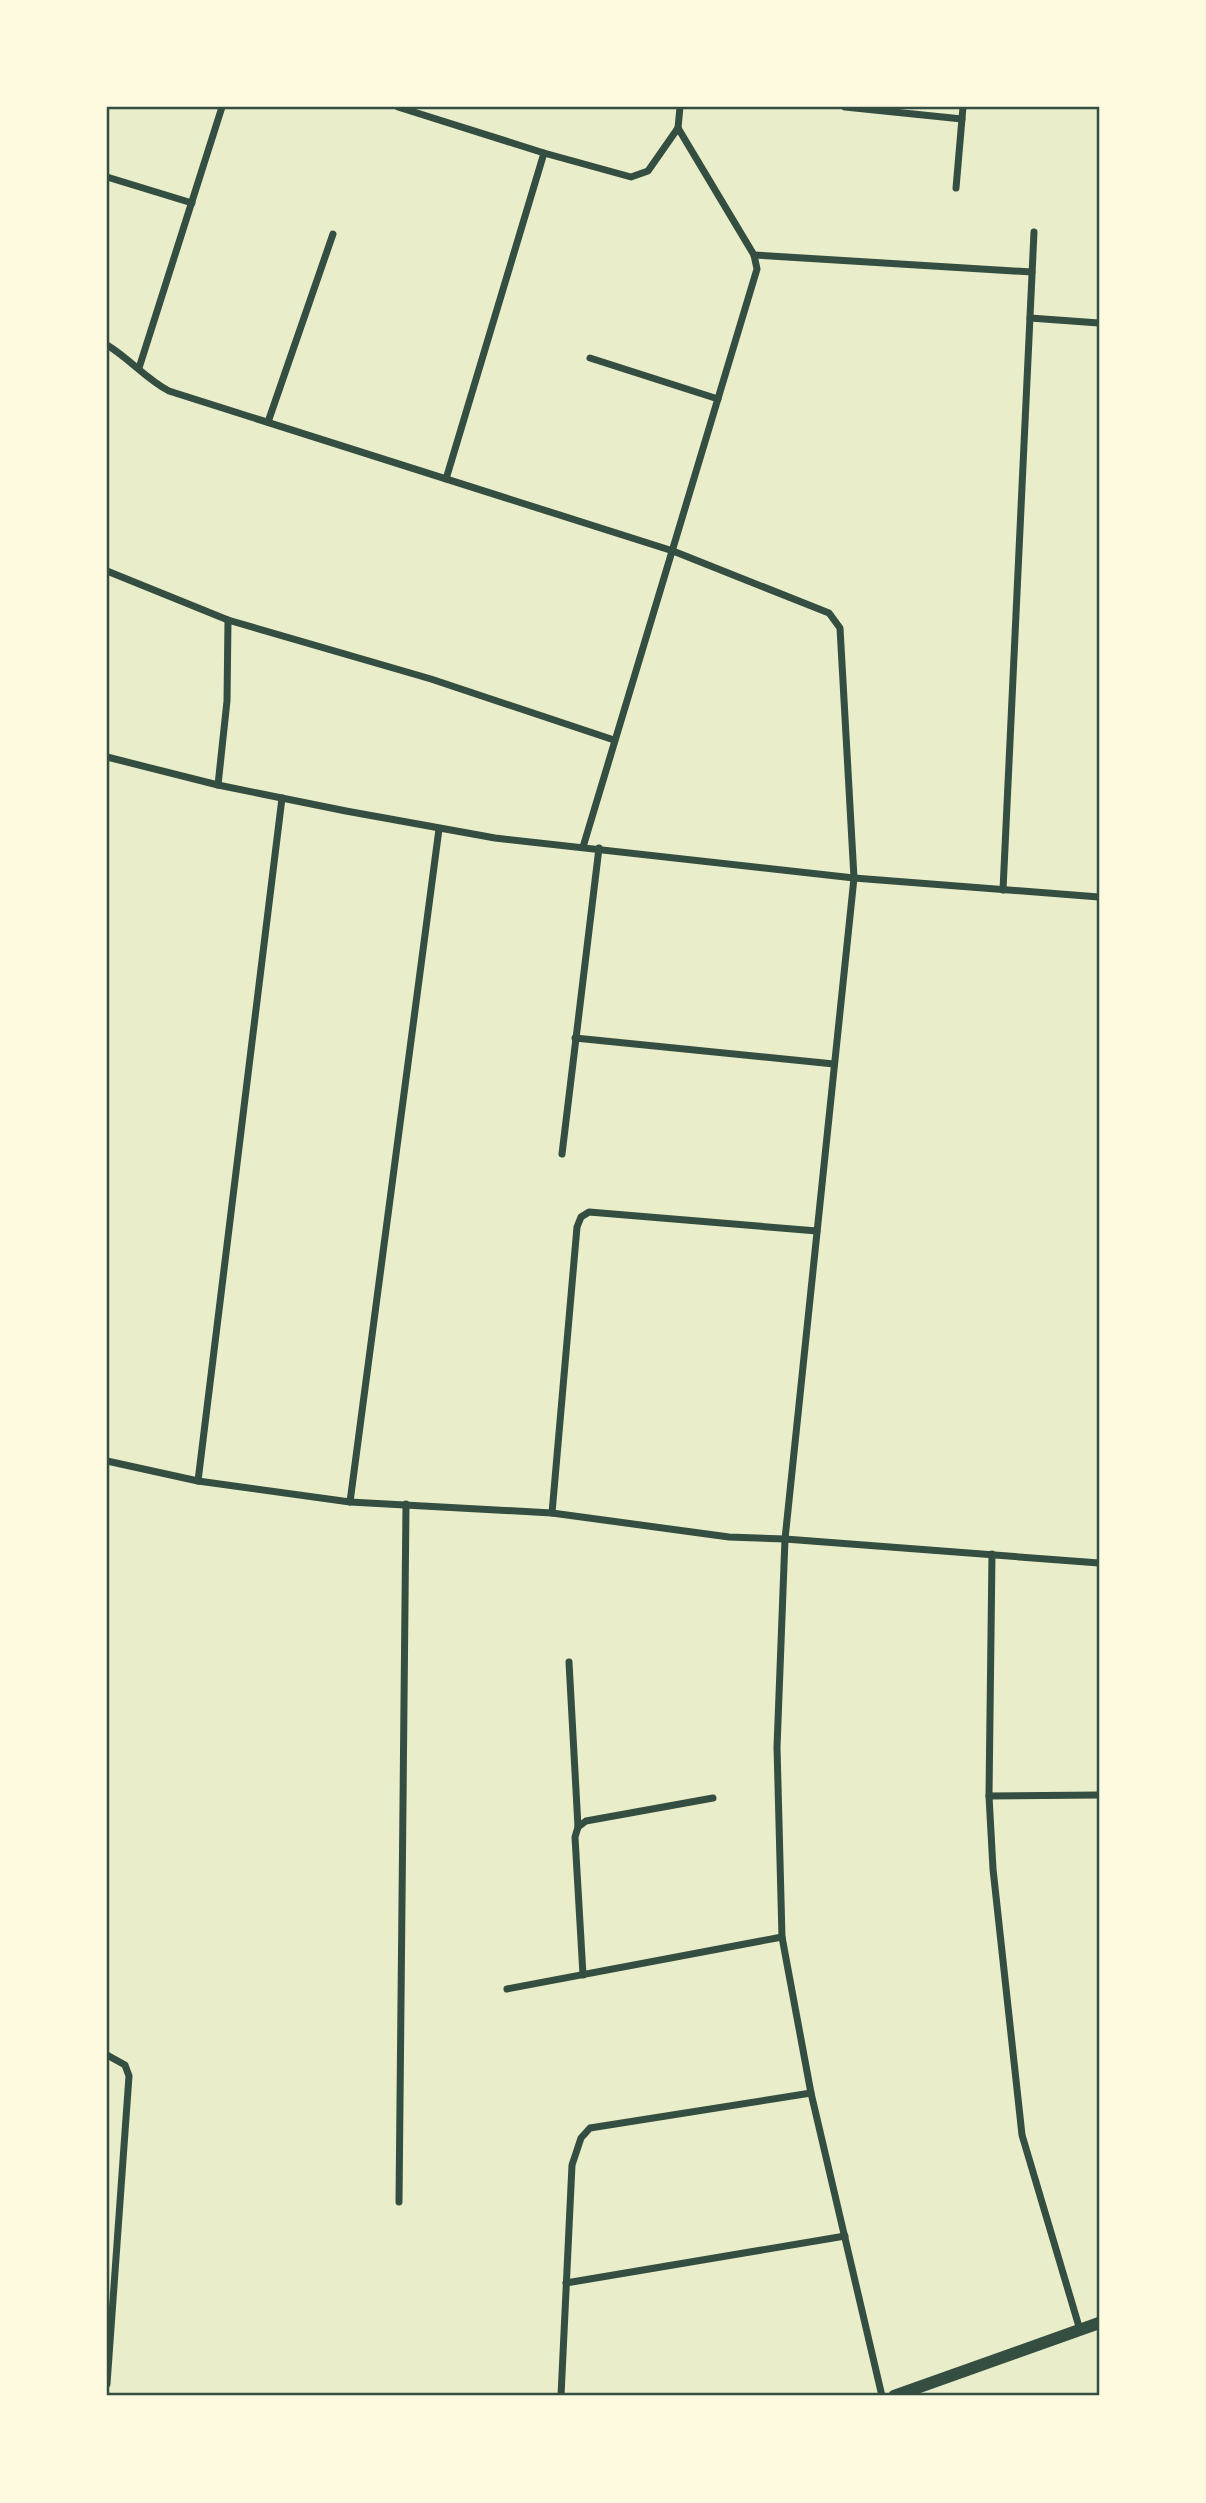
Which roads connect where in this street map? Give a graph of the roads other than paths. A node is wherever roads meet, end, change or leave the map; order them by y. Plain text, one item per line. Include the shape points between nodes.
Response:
1 (222, 107) edge
2 (398, 107) edge
3 (680, 107) edge
4 (845, 107) edge
5 (963, 107) edge
6 (962, 119) junction
7 (678, 128) junction
8 (544, 153) junction
9 (107, 177) edge
10 (956, 188) dead end
11 (192, 202) junction
12 (1034, 232) dead end
13 (333, 233) dead end
14 (754, 255) junction
15 (1032, 272) junction
16 (1030, 318) junction
17 (1099, 323) edge
18 (107, 345) edge
19 (590, 358) dead end
20 (139, 368) junction
21 (718, 399) junction
22 (268, 422) junction
23 (446, 479) junction
24 (673, 551) junction
25 (107, 571) edge
26 (228, 620) junction
27 (614, 740) junction
28 (107, 757) edge
29 (218, 785) junction
30 (282, 798) junction
31 (439, 829) junction
32 (583, 847) junction
33 (599, 848) junction
34 (854, 878) junction
35 (1003, 890) junction
36 (1099, 897) edge
37 (575, 1038) junction
38 (834, 1064) junction
39 (562, 1154) dead end
40 (817, 1231) junction
41 (107, 1461) edge
42 (198, 1481) junction
43 (350, 1502) junction
44 (406, 1504) junction
45 (552, 1513) junction
46 (785, 1539) junction
47 (992, 1554) junction
48 (1099, 1563) edge
49 (569, 1662) dead end
50 (1099, 1795) edge
51 (989, 1796) junction
52 (713, 1798) dead end
53 (578, 1827) junction
54 (782, 1937) junction
55 (583, 1975) junction
56 (507, 1989) dead end
57 (107, 2055) edge
58 (811, 2093) junction
59 (399, 2202) dead end
60 (845, 2236) junction
61 (566, 2283) junction
62 (1099, 2323) edge
63 (1080, 2330) junction
64 (107, 2384) edge
65 (561, 2396) edge
66 (883, 2396) edge
67 (894, 2396) edge

1 - 11 street
2 - 8 street
3 - 7 street
4 - 6 street
5 - 6 street
6 - 10 street
7 - 8 street via 648,171 631,177
7 - 14 street
8 - 23 street
9 - 11 street
11 - 20 street
12 - 15 street
13 - 22 street
14 - 15 street
14 - 21 street via 757,269
15 - 16 street
16 - 17 street
16 - 35 street
18 - 20 street
19 - 21 street
20 - 22 street via 169,391
21 - 24 street
22 - 23 street
23 - 24 street
24 - 27 street
24 - 34 street via 829,613 839,628
25 - 26 street
26 - 27 street via 431,679
26 - 29 street via 228,701
27 - 32 street
28 - 29 street
29 - 30 street
30 - 31 street
30 - 42 street
31 - 32 street
31 - 43 street
32 - 33 street
33 - 34 street
33 - 37 street
34 - 35 street
34 - 38 street
35 - 36 street
37 - 38 street
37 - 39 street
38 - 40 street
40 - 45 street via 589,1212 581,1217
40 - 46 street
41 - 42 street
42 - 43 street
43 - 44 street
44 - 45 street
44 - 59 street
45 - 46 street via 729,1537
46 - 47 street
46 - 54 street via 777,1747
47 - 48 street
47 - 51 street
49 - 53 street
50 - 51 street
51 - 63 street via 1023,2135
52 - 53 street via 586,1821
53 - 55 street
54 - 55 street
54 - 58 street
55 - 56 street
57 - 64 street via 125,2065 129,2076
58 - 60 street
58 - 61 street via 590,2128 581,2138 572,2165
60 - 61 street
60 - 66 street
61 - 65 street
62 - 63 street
63 - 67 street

